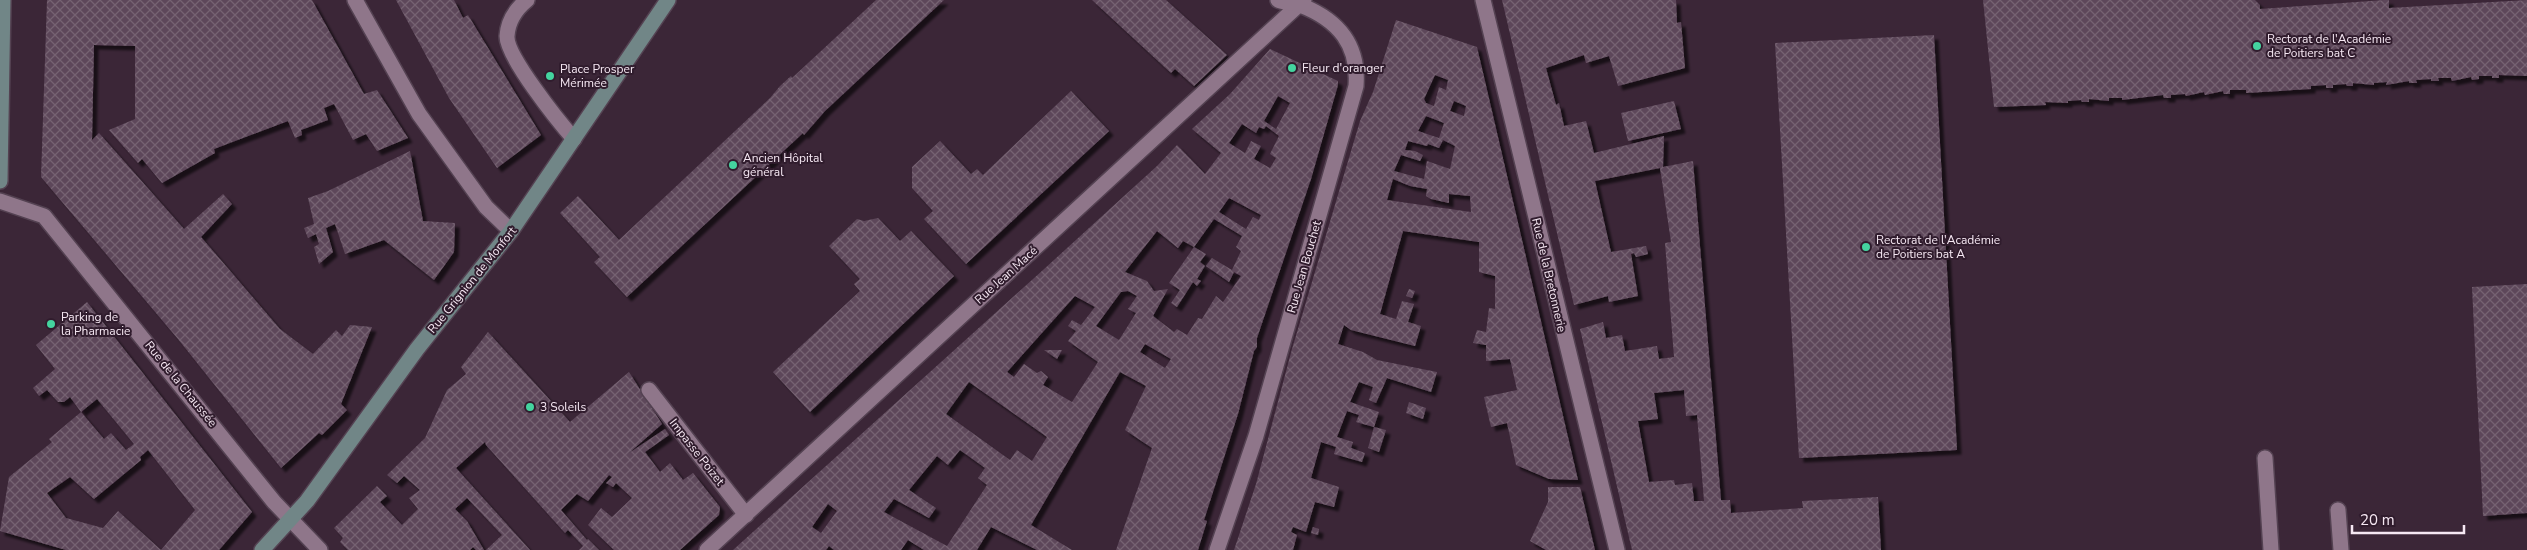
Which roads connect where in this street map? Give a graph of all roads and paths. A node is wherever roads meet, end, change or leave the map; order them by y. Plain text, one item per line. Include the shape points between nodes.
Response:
1 (3, 0) edge
2 (355, 0) edge
3 (527, 0) edge
4 (668, 0) edge
5 (1278, 0) edge
6 (1483, 0) edge
7 (1302, 2) edge
8 (574, 139) junction
9 (0, 182) edge
10 (0, 201) edge
11 (511, 231) junction
12 (649, 390) dead end
13 (2265, 458) dead end
14 (2338, 510) dead end
15 (746, 515) junction
16 (289, 520) junction
17 (262, 550) edge
18 (320, 550) edge
19 (708, 550) edge
20 (1217, 550) edge
21 (1617, 550) edge
22 (2271, 550) edge
23 (2341, 550) edge

1 - 9 street
2 - 11 street via 419,114 486,207
3 - 8 street via 510,23 509,46 553,114
4 - 8 street, Rue Grignion de Monfort
5 - 7 street, Rue Jean Bouchet
6 - 21 street, Rue de la Bretonnerie
7 - 15 street, Rue Jean Macé
7 - 20 street, Rue Jean Bouchet via 1328,20 1352,46 1357,66 1356,86 1256,436
8 - 11 street, Rue Grignion de Monfort
10 - 16 street, Rue de la Chaussée via 44,216
11 - 16 street, Rue Grignion de Monfort via 417,349 307,501
12 - 15 street, Impasse Poizet
13 - 22 street
14 - 23 street
15 - 19 street, Rue Jean Macé
16 - 17 street, Rue Grignion de Monfort
16 - 18 street, Rue de la Chaussée

